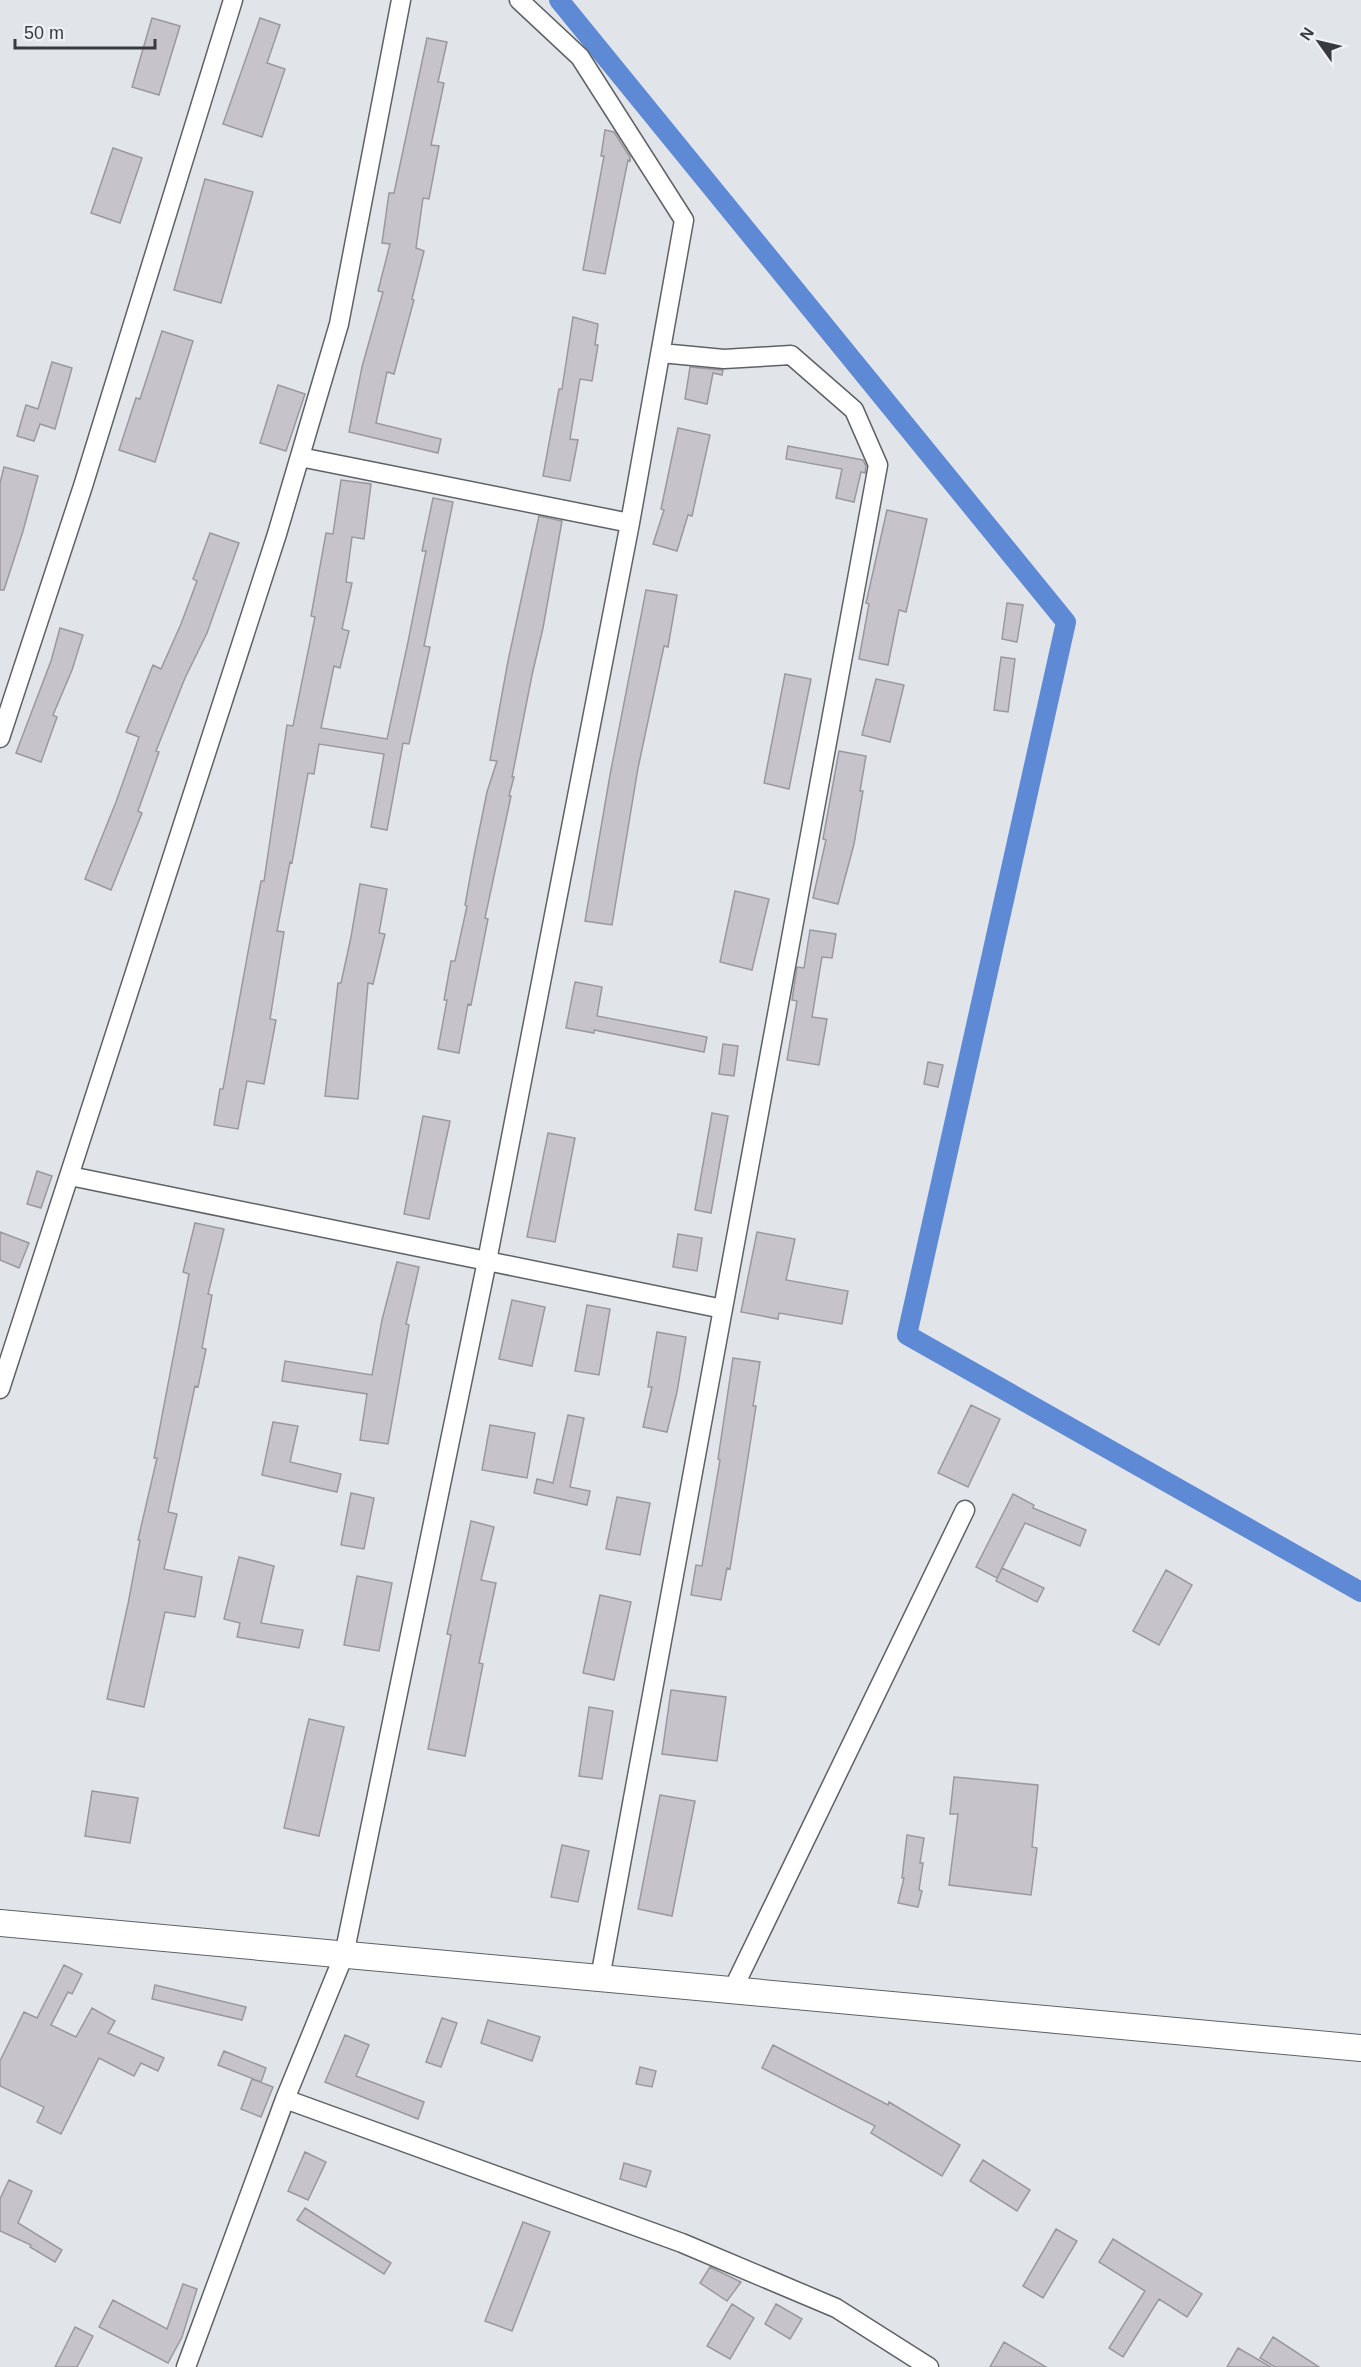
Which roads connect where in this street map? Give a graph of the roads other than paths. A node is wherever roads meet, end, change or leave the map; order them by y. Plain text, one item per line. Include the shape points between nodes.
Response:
1 (233, 0) edge
2 (401, 0) edge
3 (519, 0) edge
4 (660, 353) junction
5 (300, 457) junction
6 (630, 523) junction
7 (0, 738) edge
8 (70, 1176) junction
9 (487, 1261) junction
10 (723, 1309) junction
11 (0, 1389) edge
12 (965, 1510) dead end
13 (0, 1923) edge
14 (344, 1955) junction
15 (600, 1978) junction
16 (732, 1991) junction
17 (1361, 2048) edge
18 (285, 2099) junction
19 (186, 2367) edge
20 (929, 2367) edge

1 - 7 street
2 - 5 street via 339,324
3 - 4 street via 580,57 684,220
4 - 6 street
4 - 10 street via 724,359 791,355 854,410 878,465
5 - 6 street
5 - 8 street
6 - 9 street
8 - 9 street
8 - 11 street
9 - 10 street
9 - 14 street
10 - 15 street
12 - 16 street
13 - 14 street
14 - 15 street
14 - 18 street
15 - 16 street
16 - 17 street
18 - 19 street
18 - 20 street via 682,2243 836,2308

